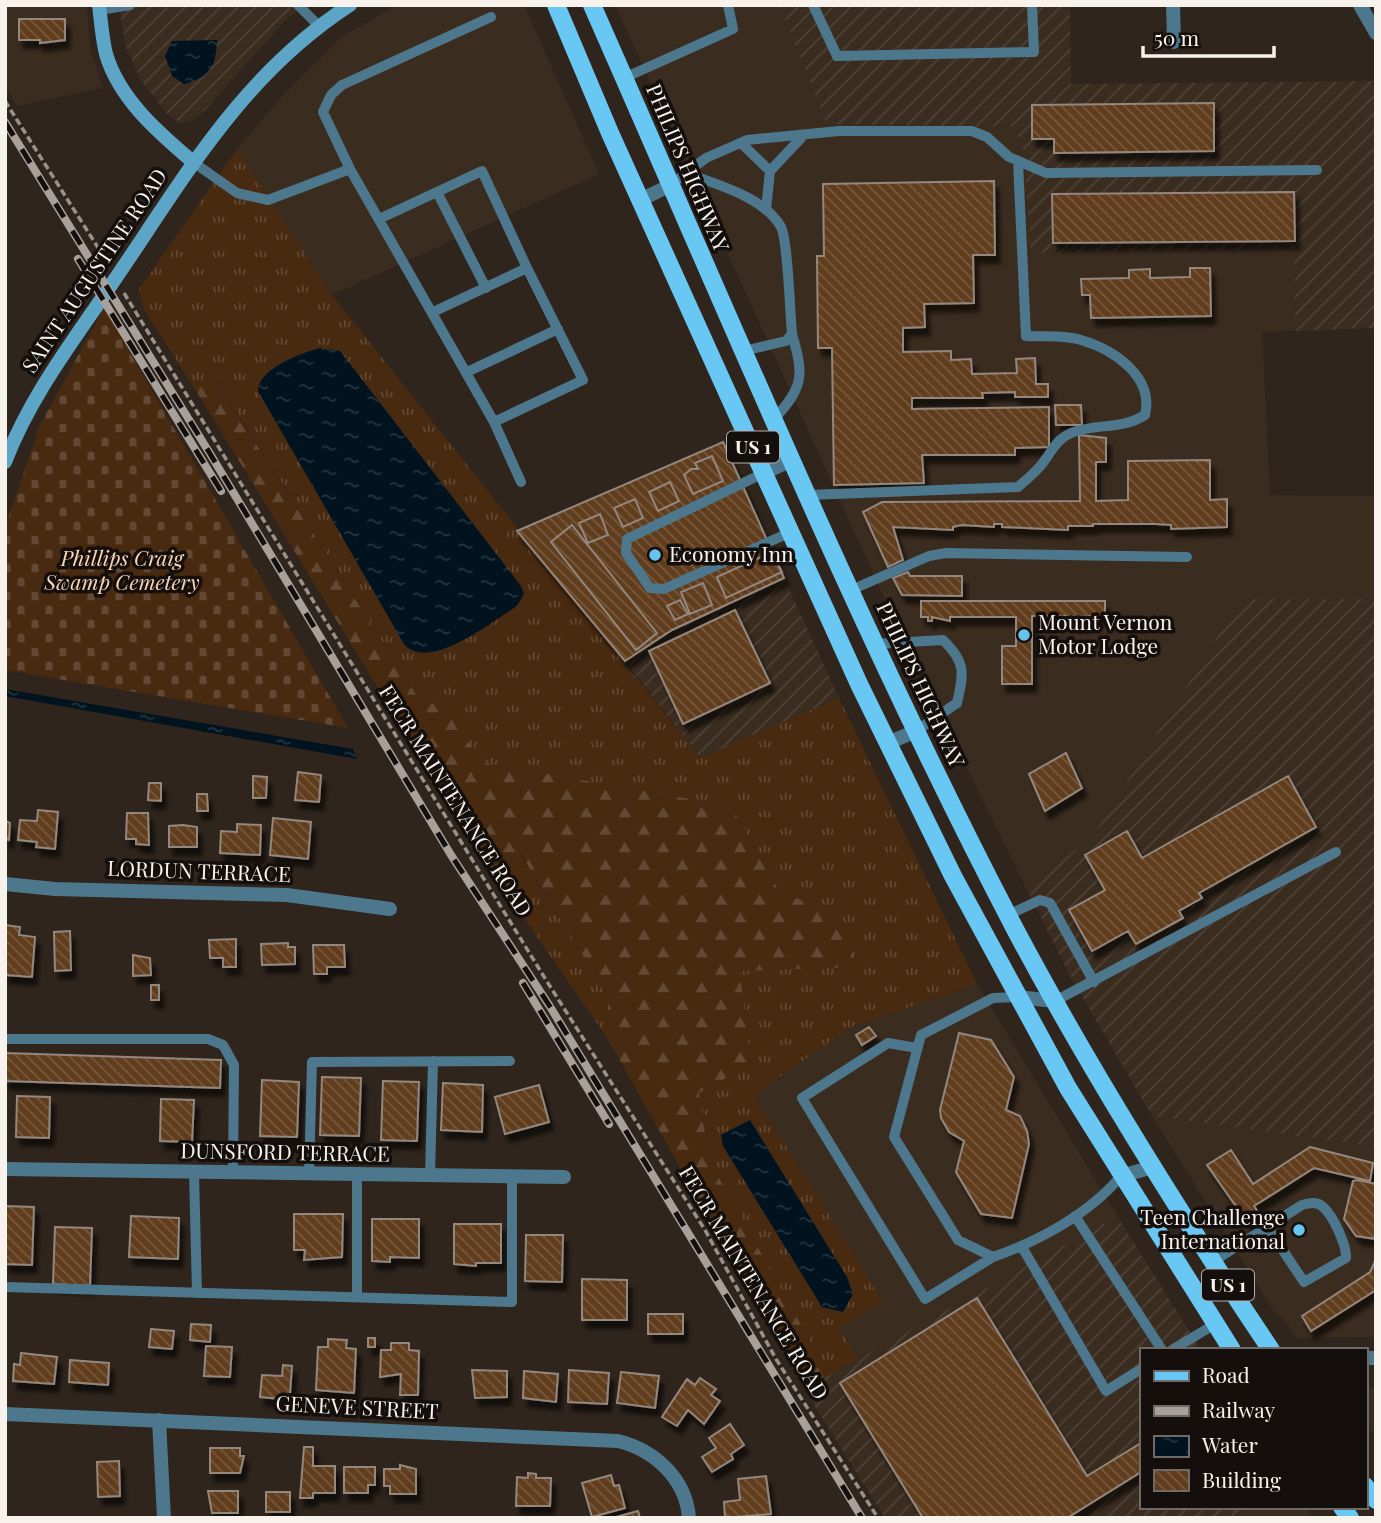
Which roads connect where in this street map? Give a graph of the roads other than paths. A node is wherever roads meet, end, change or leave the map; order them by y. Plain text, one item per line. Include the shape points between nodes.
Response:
1 (130, 5) edge
2 (298, 5) edge
3 (350, 5) edge
4 (556, 5) edge
5 (593, 5) edge
6 (728, 5) edge
7 (813, 5) edge
8 (1032, 5) edge
9 (1173, 5) edge
10 (1360, 5) edge
11 (100, 7) edge
12 (491, 17) dead end
13 (319, 26) junction
14 (1376, 33) edge
15 (1174, 43) dead end
16 (624, 78) junction
17 (802, 137) junction
18 (741, 142) junction
19 (193, 162) junction
20 (1018, 162) junction
21 (350, 169) junction
22 (1317, 170) dead end
23 (770, 171) junction
24 (689, 173) junction
25 (669, 186) junction
26 (437, 192) junction
27 (640, 200) junction
28 (766, 210) junction
29 (379, 219) junction
30 (527, 268) junction
31 (486, 288) junction
32 (433, 312) junction
33 (558, 329) junction
34 (792, 334) junction
35 (743, 351) junction
36 (467, 372) junction
37 (774, 419) junction
38 (494, 422) junction
39 (792, 460) junction
40 (5, 461) edge
41 (764, 473) junction
42 (521, 482) dead end
43 (808, 495) junction
44 (791, 532) junction
45 (1187, 557) dead end
46 (851, 590) junction
47 (875, 644) junction
48 (916, 731) junction
49 (888, 743) junction
50 (1336, 852) dead end
51 (5, 884) edge
52 (390, 909) dead end
53 (1008, 915) junction
54 (1094, 982) junction
55 (1017, 997) junction
56 (1055, 1001) junction
57 (5, 1039) edge
58 (917, 1048) junction
59 (433, 1061) junction
60 (510, 1061) dead end
61 (1153, 1167) junction
62 (5, 1169) edge
63 (194, 1172) junction
64 (233, 1173) junction
65 (309, 1175) junction
66 (357, 1175) junction
67 (430, 1176) junction
68 (512, 1176) junction
69 (1121, 1176) junction
70 (564, 1177) dead end
71 (1075, 1216) junction
72 (1268, 1227) junction
73 (1022, 1247) junction
74 (993, 1257) junction
75 (1212, 1262) junction
76 (6, 1287) edge
77 (197, 1293) junction
78 (358, 1297) junction
79 (1215, 1324) junction
80 (1161, 1348) edge
81 (1175, 1348) edge
82 (1231, 1348) edge
83 (1270, 1348) edge
84 (1140, 1370) edge
85 (5, 1414) edge
86 (159, 1420) junction
87 (164, 1518) edge
88 (688, 1518) edge

1 - 11 lane
2 - 13 lane
3 - 13 main road
4 - 27 main road, US 1
5 - 16 main road, PHILIPS HIGHWAY / US 1
6 - 16 lane via 733,29
7 - 8 lane via 837,57 1034,51
9 - 15 street
10 - 14 street
11 - 19 main road, SAINT AUGUSTINE ROAD via 106,54 115,74 156,131
12 - 21 lane via 331,94 323,112
13 - 19 main road via 255,84
16 - 25 main road, PHILIPS HIGHWAY / US 1
17 - 18 lane
17 - 20 lane via 839,131 972,131
17 - 23 lane
18 - 23 lane
18 - 24 lane via 706,158
19 - 21 lane via 237,193 268,200
19 - 40 main road, SAINT AUGUSTINE ROAD via 47,376
20 - 22 lane via 1046,173
20 - 43 lane via 1026,336 1080,340 1133,369 1142,383 1145,415 1132,424 1086,428 1063,437 1018,487
21 - 29 lane
23 - 28 lane
24 - 25 lane
24 - 28 lane
25 - 27 street
25 - 35 main road, PHILIPS HIGHWAY / US 1
26 - 29 lane
26 - 30 lane via 482,171
26 - 31 lane
27 - 41 main road, US 1
28 - 34 lane via 781,228
29 - 32 lane
30 - 31 lane
30 - 33 lane
31 - 32 lane
32 - 36 lane
33 - 36 lane
33 - 38 lane via 583,380
34 - 35 lane via 786,341
34 - 37 lane via 802,368 798,387
35 - 37 main road, PHILIPS HIGHWAY / US 1
36 - 38 lane
37 - 39 main road, PHILIPS HIGHWAY / US 1
38 - 42 lane
39 - 41 street
39 - 43 main road, PHILIPS HIGHWAY / US 1
41 - 44 main road, US 1
41 - 44 lane via 627,539 626,553 650,588 664,589
43 - 46 main road, PHILIPS HIGHWAY / US 1
44 - 49 main road, US 1
45 - 46 lane via 946,553
46 - 47 main road, PHILIPS HIGHWAY / US 1
47 - 48 main road, PHILIPS HIGHWAY / US 1
47 - 48 lane via 943,640 958,655 962,668 957,703
48 - 49 street
48 - 53 main road, PHILIPS HIGHWAY / US 1
49 - 55 main road, US 1
50 - 54 lane
51 - 52 street, LORDUN TERRACE via 287,895
53 - 54 lane via 1040,900 1050,903
53 - 56 main road, PHILIPS HIGHWAY / US 1
54 - 56 lane
55 - 56 street
55 - 58 lane via 993,998 969,1010 921,1035
55 - 69 main road, US 1
56 - 61 main road, PHILIPS HIGHWAY / US 1
57 - 64 lane via 208,1039 223,1045 234,1065
58 - 74 lane via 894,1137 958,1240
58 - 74 lane via 888,1043 802,1098 925,1300
59 - 60 lane
59 - 65 lane via 312,1062
59 - 67 lane
61 - 69 street
61 - 75 main road, PHILIPS HIGHWAY / US 1
62 - 63 street, DUNSFORD TERRACE
63 - 64 street, DUNSFORD TERRACE
63 - 77 lane
64 - 65 street, DUNSFORD TERRACE
65 - 66 street, DUNSFORD TERRACE
66 - 67 street, DUNSFORD TERRACE
66 - 78 lane
67 - 68 street, DUNSFORD TERRACE
68 - 70 street, DUNSFORD TERRACE
68 - 78 lane via 512,1302
69 - 71 lane via 1106,1194
69 - 79 main road, US 1
71 - 73 lane
71 - 80 lane
72 - 72 lane via 1302,1205 1323,1206 1347,1247 1346,1258 1304,1282
72 - 75 lane
73 - 74 lane
73 - 84 lane via 1106,1391
75 - 83 main road, PHILIPS HIGHWAY / US 1
76 - 77 lane
77 - 78 lane
79 - 81 lane
79 - 82 main road, US 1
85 - 86 street, GENEVE STREET
86 - 87 street
86 - 88 street, GENEVE STREET via 618,1441 641,1447 657,1458 684,1495

